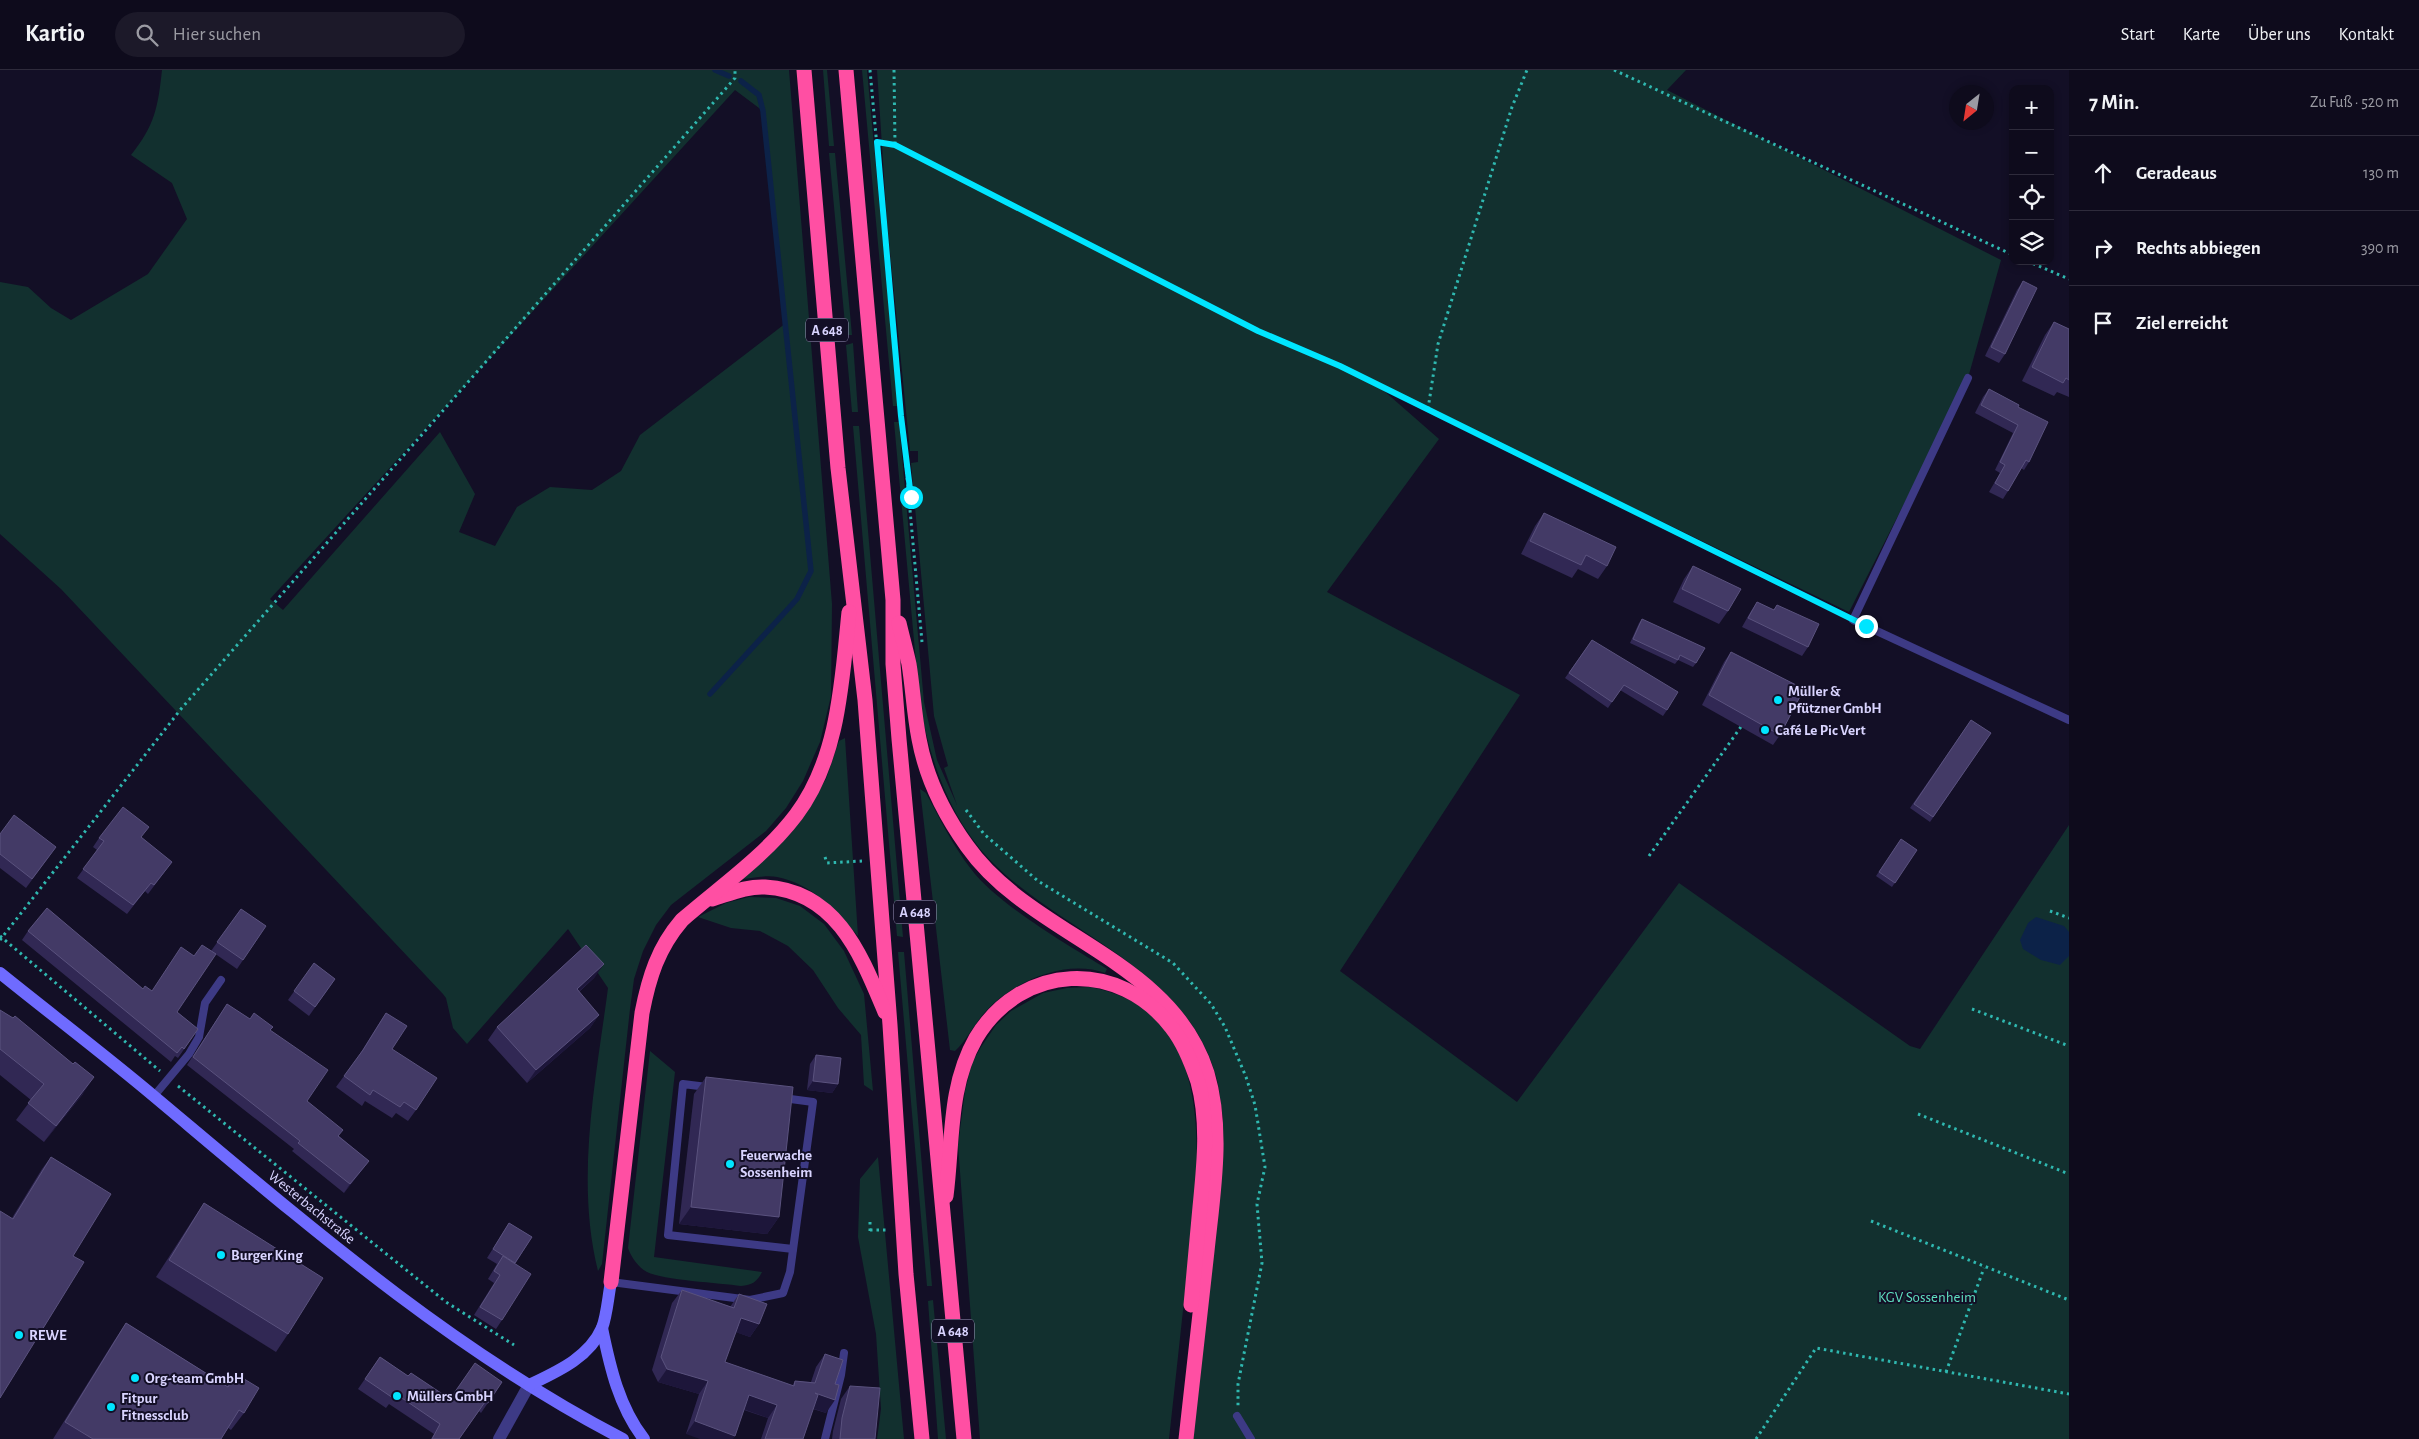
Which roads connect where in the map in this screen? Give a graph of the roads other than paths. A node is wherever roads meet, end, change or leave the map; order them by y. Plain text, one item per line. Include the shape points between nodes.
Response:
1 (804, 70) edge
2 (846, 70) edge
3 (1968, 378) dead end
4 (852, 590) junction
5 (893, 600) junction
6 (2069, 720) edge
7 (706, 901) junction
8 (0, 973) edge
9 (221, 980) dead end
10 (890, 1025) junction
11 (720, 1089) edge
12 (154, 1096) junction
13 (776, 1097) edge
14 (942, 1223) junction
15 (793, 1250) junction
16 (611, 1282) junction
17 (602, 1328) junction
18 (844, 1353) dead end
19 (529, 1385) junction
20 (1237, 1416) road end
21 (499, 1439) edge
22 (623, 1439) edge
23 (644, 1439) edge
24 (824, 1439) edge
25 (922, 1439) edge
26 (964, 1439) edge
27 (1176, 1439) edge
28 (1186, 1439) edge
29 (1251, 1439) edge

1 - 4 highway, A 648 via 838,468
2 - 5 highway, A 648
3 - 6 lane via 1853,620
4 - 7 highway via 836,717 812,788 777,836
4 - 10 highway, A 648 via 865,700
5 - 14 highway, A 648 via 893,664
5 - 28 highway via 908,663 919,740 931,782 959,834 989,872 1013,893 1045,918 1112,960 1169,1007 1188,1032 1206,1072 1214,1115 1215,1170
7 - 10 highway via 743,889 765,887 799,894 824,909 845,931 861,955
7 - 16 highway via 682,920 669,936 656,958 649,982 642,1013
8 - 12 main road, Westerbachstraße
9 - 12 lane via 205,1002 199,1037
10 - 25 highway, A 648 via 906,1274
11 - 15 lane via 683,1084 668,1235
12 - 19 main road, Westerbachstraße via 361,1267 434,1323
13 - 15 lane via 813,1102
14 - 26 highway, A 648
14 - 27 highway via 951,1159 955,1091 964,1062 996,1011 1018,993 1042,983 1067,978 1119,985 1148,1003 1172,1027 1187,1053 1198,1084 1204,1130 1204,1168
15 - 16 lane via 783,1293 750,1300
16 - 17 main road
17 - 19 main road via 583,1355
17 - 23 main road via 619,1394
18 - 24 lane
19 - 21 street
19 - 22 main road, Westerbachstraße
20 - 29 lane

